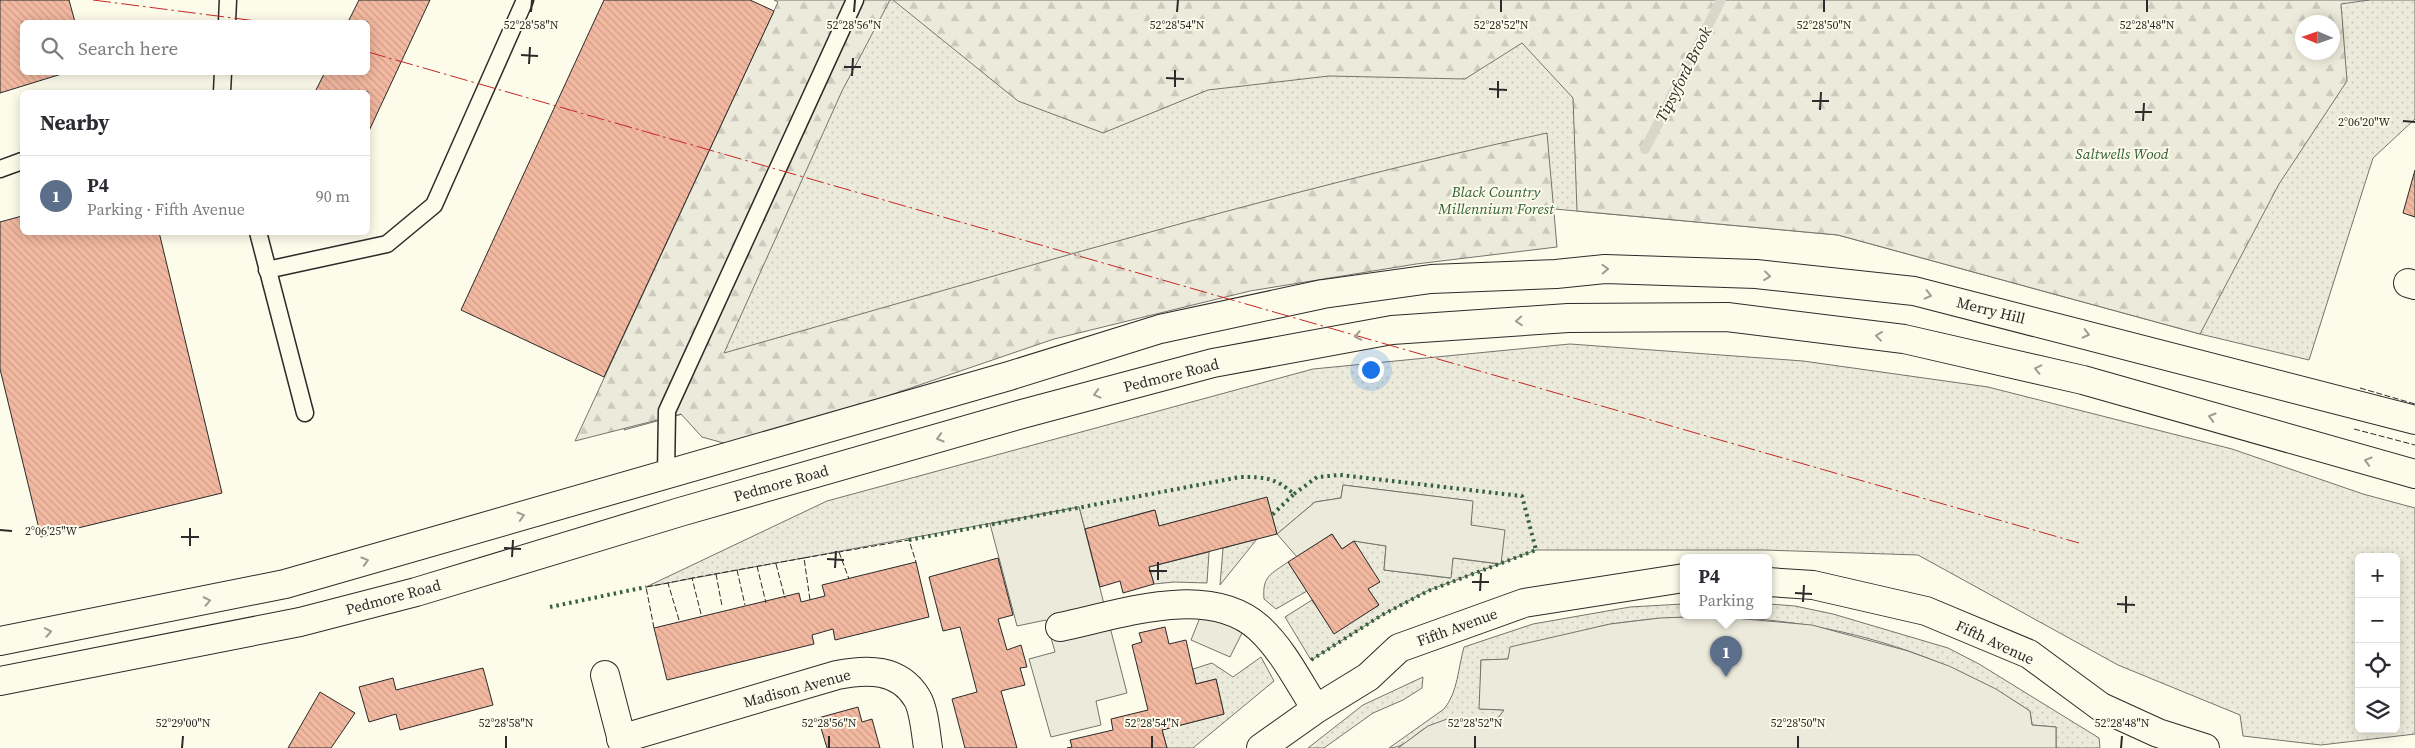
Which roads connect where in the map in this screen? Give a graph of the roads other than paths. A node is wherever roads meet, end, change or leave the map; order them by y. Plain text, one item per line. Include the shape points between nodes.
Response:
1 (228, 0) edge
2 (525, 0) edge
3 (854, 0) edge
4 (227, 20) edge
5 (223, 75) edge
6 (222, 90) edge
7 (20, 162) edge
8 (0, 169) edge
9 (259, 235) edge
10 (267, 270) junction
11 (305, 413) dead end
12 (2415, 420) edge
13 (666, 474) junction
14 (2415, 474) edge
15 (1680, 579) edge
16 (1772, 582) edge
17 (1060, 627) dead end
18 (0, 641) edge
19 (604, 675) dead end
20 (0, 681) edge
21 (1316, 709) junction
22 (623, 743) edge
23 (928, 748) edge
24 (1261, 748) edge
25 (2204, 748) edge

1 - 4 lane
2 - 10 lane via 434,205 387,244
3 - 13 lane via 667,411
5 - 6 lane
7 - 8 lane
9 - 10 lane
10 - 11 lane
13 -> 12 main road, Merry Hill via 1009,376 1160,329 1323,294 1431,279 1605,269 1756,274 1914,291
18 -> 13 main road via 286,584
14 -> 20 main road, Pedmore Road via 2083,380 1904,339 1727,318 1568,318 1392,330 1213,364 1012,417 416,592 300,622
15 - 21 main road, Fifth Avenue via 1524,603 1399,648 1368,677
16 - 25 main road, Fifth Avenue via 1813,585 1926,611 2029,654 2101,707 2158,734
17 - 21 main road via 1164,605 1194,604 1226,609 1258,627 1281,652
19 - 22 main road, Madison Avenue
21 - 24 main road, Fifth Avenue
22 - 23 main road, Madison Avenue via 837,675 864,670 886,674 904,683 918,699

